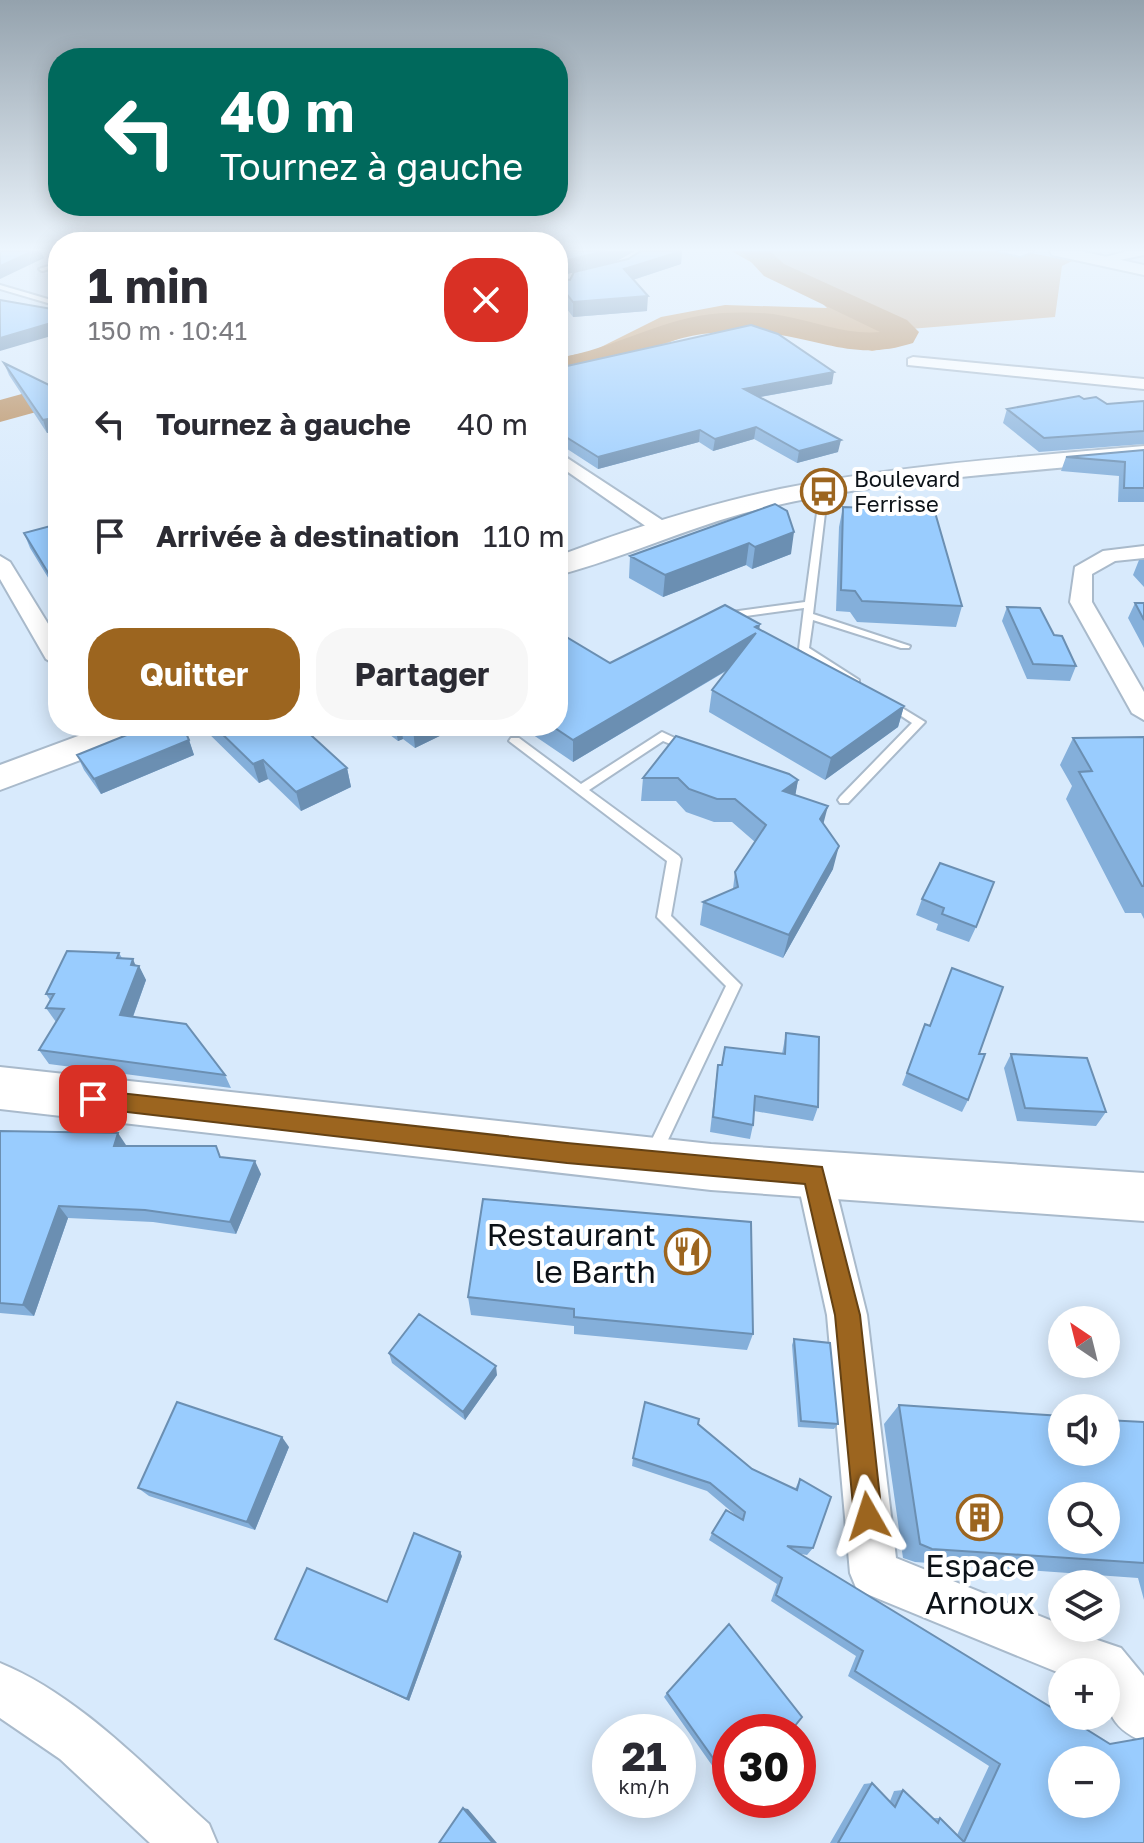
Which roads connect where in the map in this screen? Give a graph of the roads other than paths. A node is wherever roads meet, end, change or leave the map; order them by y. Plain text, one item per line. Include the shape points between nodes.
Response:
1 (913, 362) dead end
2 (1144, 384) edge
3 (1144, 453) edge
4 (568, 464) edge
5 (809, 493) junction
6 (664, 530) junction
7 (1144, 552) edge
8 (0, 562) edge
9 (568, 563) edge
10 (809, 610) junction
11 (712, 623) edge
12 (48, 642) edge
13 (905, 646) dead end
14 (868, 690) edge
15 (881, 698) edge
16 (1144, 713) edge
17 (100, 736) edge
18 (515, 741) dead end
19 (702, 753) edge
20 (0, 778) edge
21 (581, 790) junction
22 (844, 800) dead end
23 (0, 1088) edge
24 (649, 1161) junction
25 (814, 1174) junction
26 (1144, 1197) edge
27 (0, 1688) edge
28 (1144, 1716) edge
29 (190, 1843) edge

1 - 2 street
3 - 5 main road
4 - 6 street
5 - 6 main road
5 - 10 lane via 821,513
6 - 9 main road
7 - 16 street via 1110,555 1082,571 1081,602
8 - 12 street
10 - 11 lane via 725,616
10 - 13 lane
10 - 14 lane via 804,649
15 - 22 lane via 919,722
17 - 20 main road
18 - 21 lane
19 - 21 lane via 662,736
21 - 24 lane via 674,859 664,917 734,985
23 - 24 main road
24 - 25 main road
25 - 26 main road
25 - 28 street via 847,1315 874,1573 1103,1666
27 - 29 street via 78,1741

